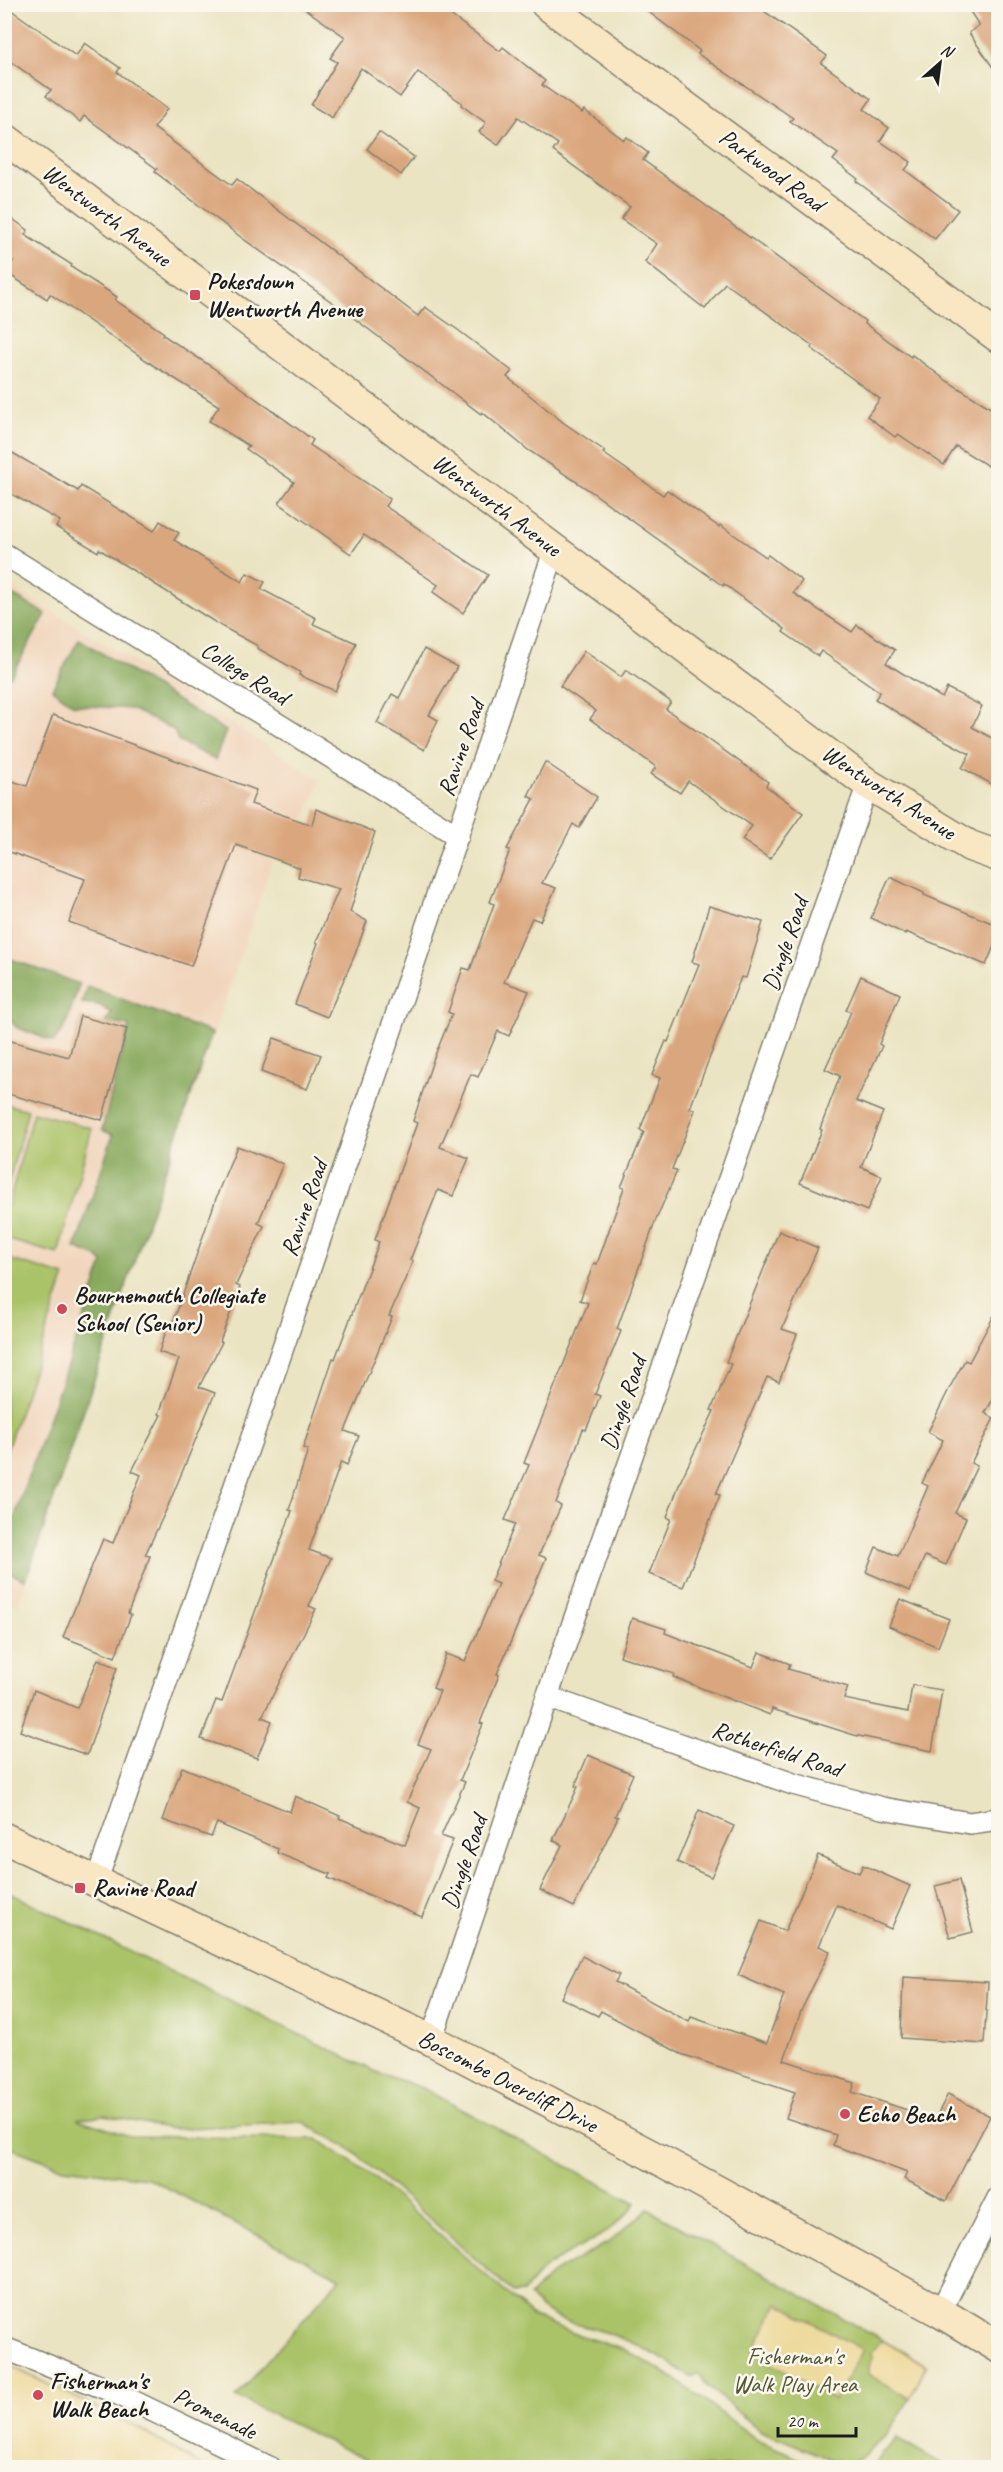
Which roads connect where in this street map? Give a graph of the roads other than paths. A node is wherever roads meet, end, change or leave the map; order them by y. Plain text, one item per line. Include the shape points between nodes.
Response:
1 (546, 4) edge
2 (4, 138) edge
3 (999, 337) edge
4 (555, 549) junction
5 (4, 554) edge
6 (868, 784) junction
7 (458, 836) junction
8 (999, 856) edge
9 (547, 1697) junction
10 (999, 1819) edge
11 (4, 1838) edge
12 (96, 1882) junction
13 (431, 2040) junction
14 (999, 2198) edge
15 (940, 2312) junction
16 (999, 2347) edge
17 (4, 2348) edge
18 (270, 2468) edge

1 - 3 street, Parkwood Road
2 - 4 street, Wentworth Avenue
4 - 6 street, Wentworth Avenue
4 - 7 street, Ravine Road
5 - 7 street, College Road
6 - 8 street, Wentworth Avenue via 970,846
6 - 9 street, Dingle Road
7 - 12 street, Ravine Road
9 - 10 street, Rotherfield Road via 793,1784 882,1808 970,1823
9 - 13 street, Dingle Road
11 - 12 street, Boscombe Overcliff Drive
12 - 13 street, Boscombe Overcliff Drive
13 - 15 street, Boscombe Overcliff Drive
14 - 15 street
15 - 16 street, Boscombe Overcliff Drive
17 - 18 street, Promenade via 114,2392

